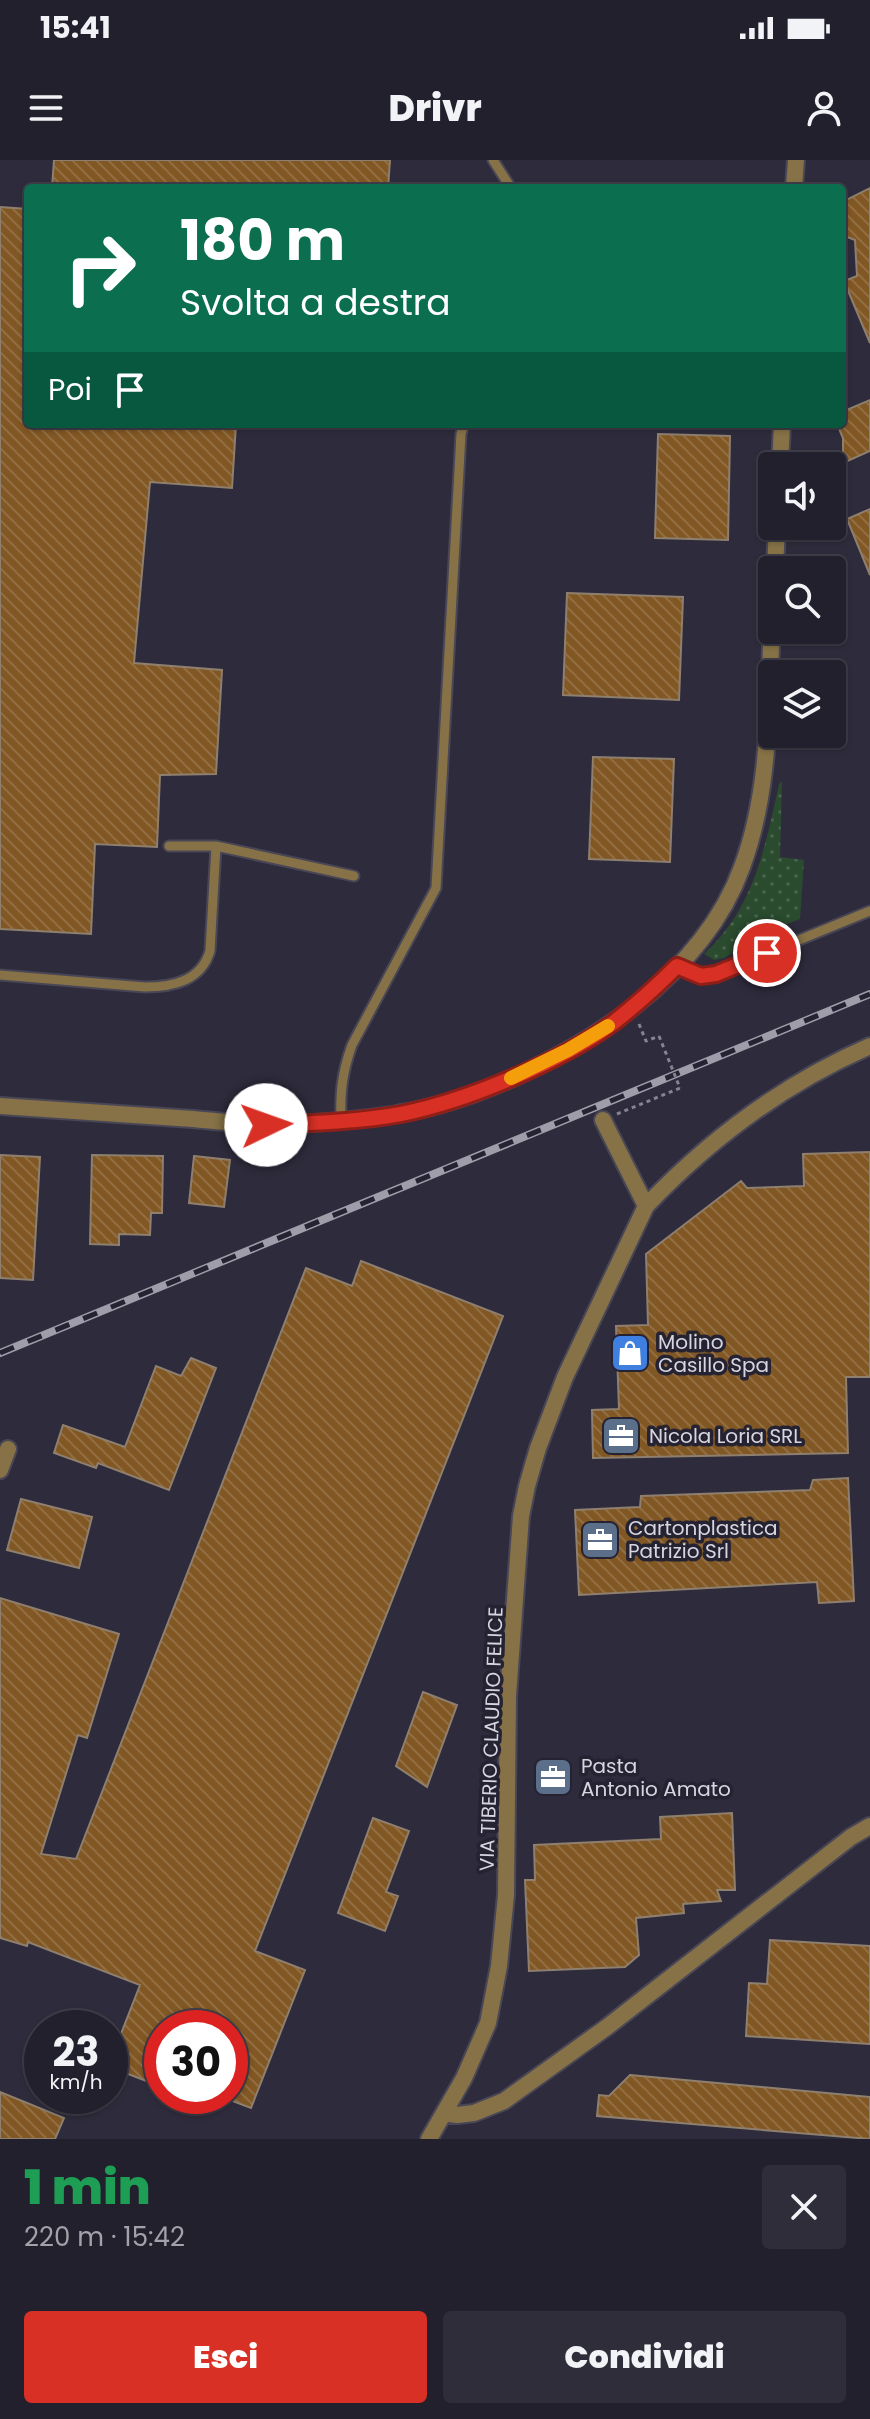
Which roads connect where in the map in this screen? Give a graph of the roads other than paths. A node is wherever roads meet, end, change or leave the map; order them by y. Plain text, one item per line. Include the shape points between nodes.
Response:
1 (493, 160) edge
2 (796, 160) edge
3 (508, 184) edge
4 (794, 184) edge
5 (463, 428) edge
6 (782, 428) edge
7 (781, 452) edge
8 (771, 644) edge
9 (169, 846) dead end
10 (216, 846) junction
11 (354, 876) dead end
12 (870, 911) edge
13 (677, 966) junction
14 (0, 975) edge
15 (870, 1046) edge
16 (0, 1106) edge
17 (603, 1120) road end
18 (341, 1121) junction
19 (646, 1206) junction
20 (8, 1449) dead end
21 (0, 1470) edge
22 (870, 1826) edge
23 (444, 2113) junction
24 (429, 2139) edge

1 - 3 lane
2 - 4 street
5 - 18 lane via 436,888 352,1045 340,1086
6 - 7 street
8 - 13 street via 764,772 752,834 726,904
9 - 10 lane
10 - 11 lane
10 - 14 lane via 210,951 204,967 186,981 145,987
12 - 13 lane via 716,974 701,976
13 - 18 street via 610,1025 514,1077 400,1114
15 - 19 street, VIA TIBERIO CLAUDIO FELICE via 771,1099 696,1156
16 - 18 street via 266,1125
17 - 19 street
19 - 23 street, VIA TIBERIO CLAUDIO FELICE via 565,1377 527,1486 508,1696 506,1895 499,1966 488,2023
20 - 21 street
22 - 23 street via 504,2101 474,2113
23 - 24 street, VIA TIBERIO CLAUDIO FELICE

